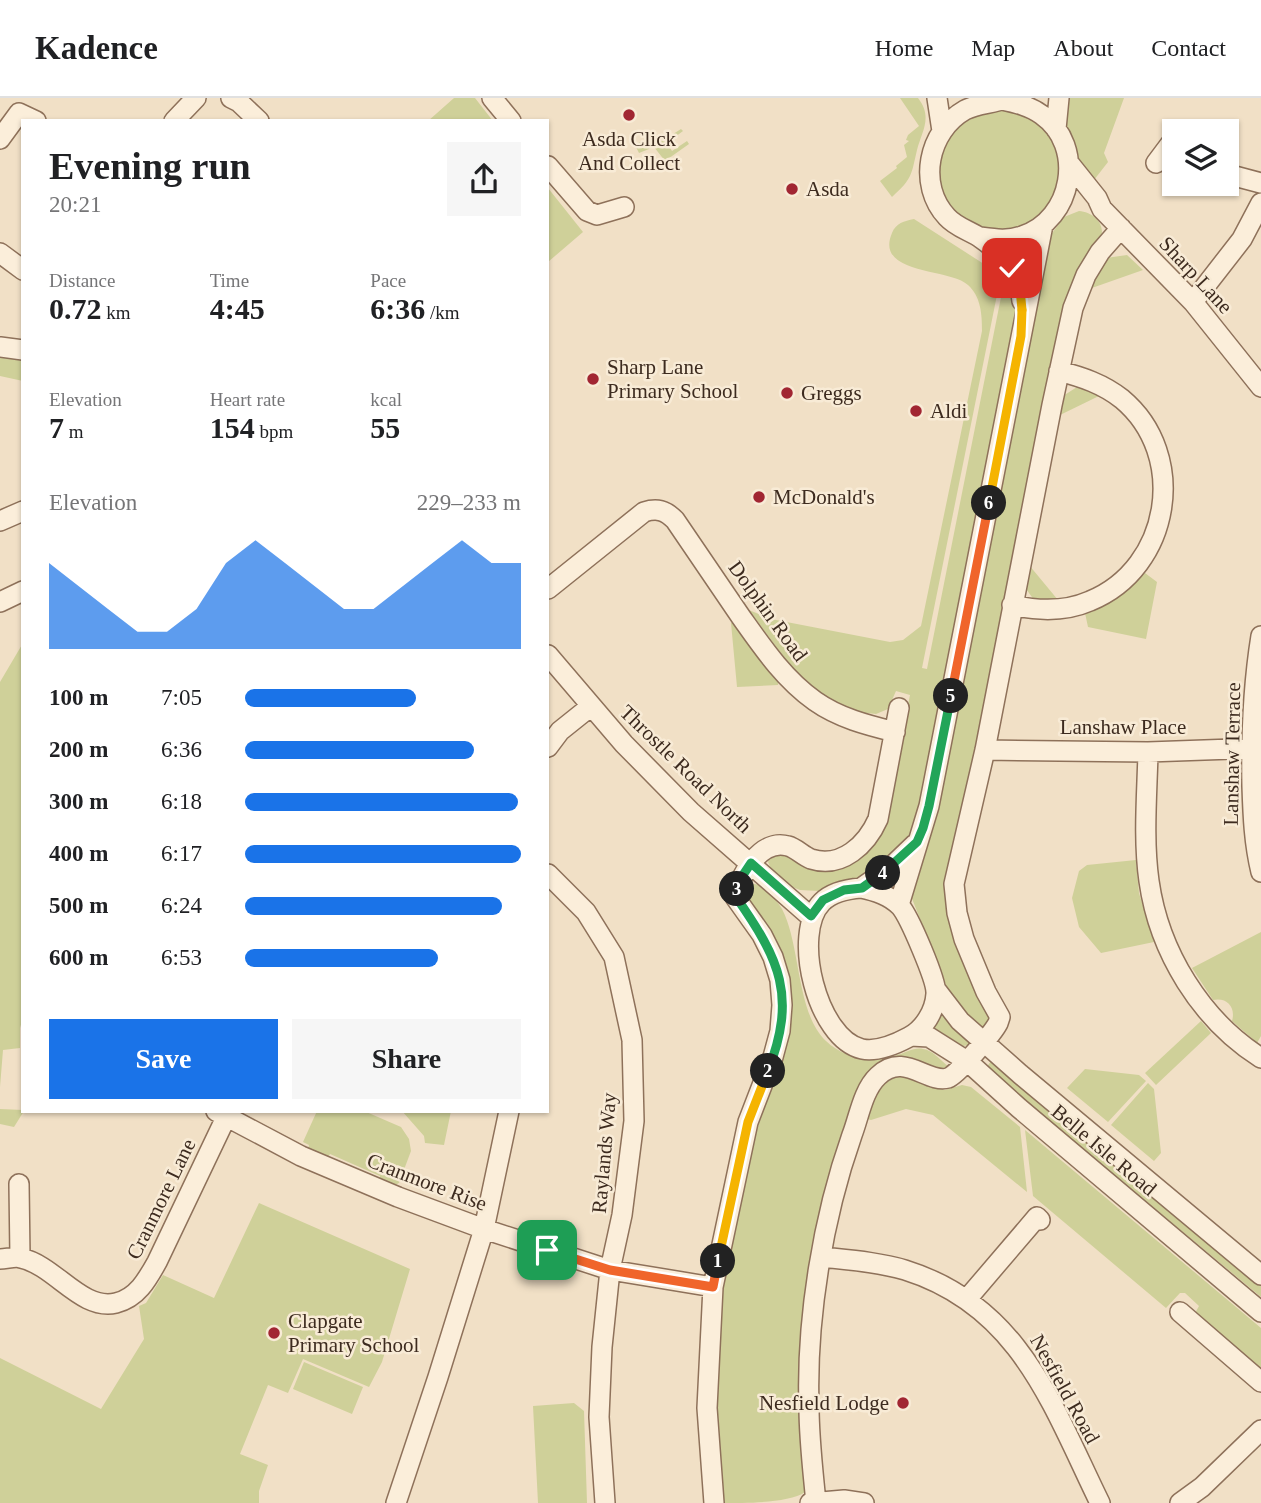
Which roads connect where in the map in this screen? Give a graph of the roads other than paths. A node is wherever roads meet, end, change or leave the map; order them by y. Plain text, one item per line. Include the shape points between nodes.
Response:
1 (196, 98) edge
2 (231, 98) edge
3 (492, 98) edge
4 (937, 98) edge
5 (961, 98) edge
6 (1059, 98) edge
7 (997, 100) edge
8 (22, 111) edge
9 (176, 119) edge
10 (256, 119) edge
11 (509, 119) edge
12 (1056, 129) junction
13 (942, 131) junction
14 (0, 139) edge
15 (1162, 155) edge
16 (1069, 163) junction
17 (1156, 163) dead end
18 (549, 167) edge
19 (1239, 177) edge
20 (1261, 183) edge
21 (1261, 204) edge
22 (624, 207) dead end
23 (1102, 209) junction
24 (1050, 218) junction
25 (1257, 226) edge
26 (1121, 228) junction
27 (980, 237) junction
28 (0, 253) edge
29 (21, 269) edge
30 (1193, 302) junction
31 (1023, 320) junction
32 (0, 347) edge
33 (21, 350) edge
34 (1059, 371) junction
35 (1256, 381) edge
36 (21, 512) edge
37 (0, 521) edge
38 (549, 588) edge
39 (21, 592) edge
40 (0, 602) edge
41 (1012, 605) junction
42 (1261, 636) edge
43 (549, 656) edge
44 (590, 707) junction
45 (900, 708) dead end
46 (895, 732) junction
47 (549, 746) edge
48 (1256, 748) edge
49 (985, 750) junction
50 (1148, 752) junction
51 (917, 842) junction
52 (751, 863) junction
53 (1261, 872) edge
54 (549, 875) edge
55 (862, 888) junction
56 (899, 905) junction
57 (811, 916) junction
58 (937, 991) junction
59 (911, 1036) junction
60 (984, 1042) junction
61 (1261, 1058) edge
62 (967, 1061) junction
63 (224, 1113) edge
64 (509, 1113) edge
65 (19, 1184) dead end
66 (1040, 1220) dead end
67 (484, 1229) junction
68 (20, 1257) junction
69 (821, 1257) junction
70 (0, 1259) edge
71 (610, 1270) junction
72 (1261, 1275) edge
73 (713, 1287) junction
74 (967, 1299) junction
75 (1261, 1311) edge
76 (1180, 1312) dead end
77 (1261, 1382) edge
78 (1261, 1430) edge
79 (396, 1503) edge
80 (605, 1503) edge
81 (714, 1503) edge
82 (814, 1503) edge
83 (864, 1503) edge
84 (1100, 1503) edge
85 (1180, 1503) edge

1 - 9 street
2 - 10 street
3 - 11 street
4 - 13 street
5 - 7 street
6 - 12 street
7 - 12 street via 1024,105
7 - 13 street via 952,119
8 - 14 street
12 - 16 street
13 - 27 street via 929,167 931,187 947,216
15 - 17 street
16 - 23 street, Sharp Lane
16 - 24 street via 1065,195
18 - 22 street via 587,211 597,215
19 - 20 street
21 - 25 street
23 - 24 street via 1084,203
23 - 26 street, Sharp Lane
24 - 27 street via 1024,236 1003,240
24 - 31 street
25 - 30 street
26 - 30 street, Sharp Lane
26 - 34 street via 1083,282
27 - 31 street via 1019,278
28 - 29 street
30 - 35 street, Sharp Lane
31 - 51 street via 929,806
32 - 33 street
34 - 41 street
34 - 41 street via 1107,389 1147,428 1161,463 1161,519 1155,538 1134,570 1105,594 1070,607
36 - 37 street
38 - 46 street, Dolphin Road via 644,512 662,510 675,520 771,660 794,685 834,712
39 - 40 street
41 - 49 street
42 - 48 street, Lanshaw Terrace via 1255,679
43 - 44 street, Throstle Road North
44 - 47 street
44 - 52 street, Throstle Road North via 691,812
45 - 46 street
46 - 52 street, Throstle Road North via 878,819 871,836 856,850 832,863 774,845
48 - 50 street, Lanshaw Place
48 - 53 street, Lanshaw Terrace via 1254,844
49 - 50 street, Lanshaw Place
49 - 60 street via 954,884 964,939 1000,1017
50 - 61 street via 1148,880 1164,942 1221,1027
51 - 55 street
51 - 56 street
52 - 57 street, Throstle Road North
52 - 73 street, Throstle Road North via 739,881 736,897 773,957 782,1005 780,1031 748,1122
54 - 71 street, Raylands Way via 586,912 614,957 632,1040 634,1121
55 - 56 street via 882,893
55 - 57 street via 823,900
56 - 58 street via 911,922
57 - 59 street via 807,943 827,1021 842,1038 863,1049 889,1046
58 - 59 street via 932,1011
58 - 60 street, Belle Isle Road
59 - 62 street, Belle Isle Road via 929,1037
60 - 62 street
60 - 72 street, Belle Isle Road
62 - 69 street via 948,1078 905,1067 877,1077 844,1158
62 - 75 street, Belle Isle Road
63 - 67 street, Cranmore Rise via 301,1156
63 - 68 street, Cranmore Lane via 157,1262 135,1293 107,1305 93,1302
64 - 67 street
65 - 68 street
66 - 74 street via 1037,1217
67 - 71 street, Cranmore Rise
67 - 79 street
68 - 70 street
69 - 74 street, Nesfield Road via 904,1270
69 - 82 street via 808,1409
71 - 73 street, Cranmore Rise
71 - 80 street, Raylands Way via 599,1417
73 - 81 street via 707,1408
74 - 84 street, Nesfield Road via 991,1318 1024,1356
76 - 77 street
78 - 85 street
82 - 83 street

